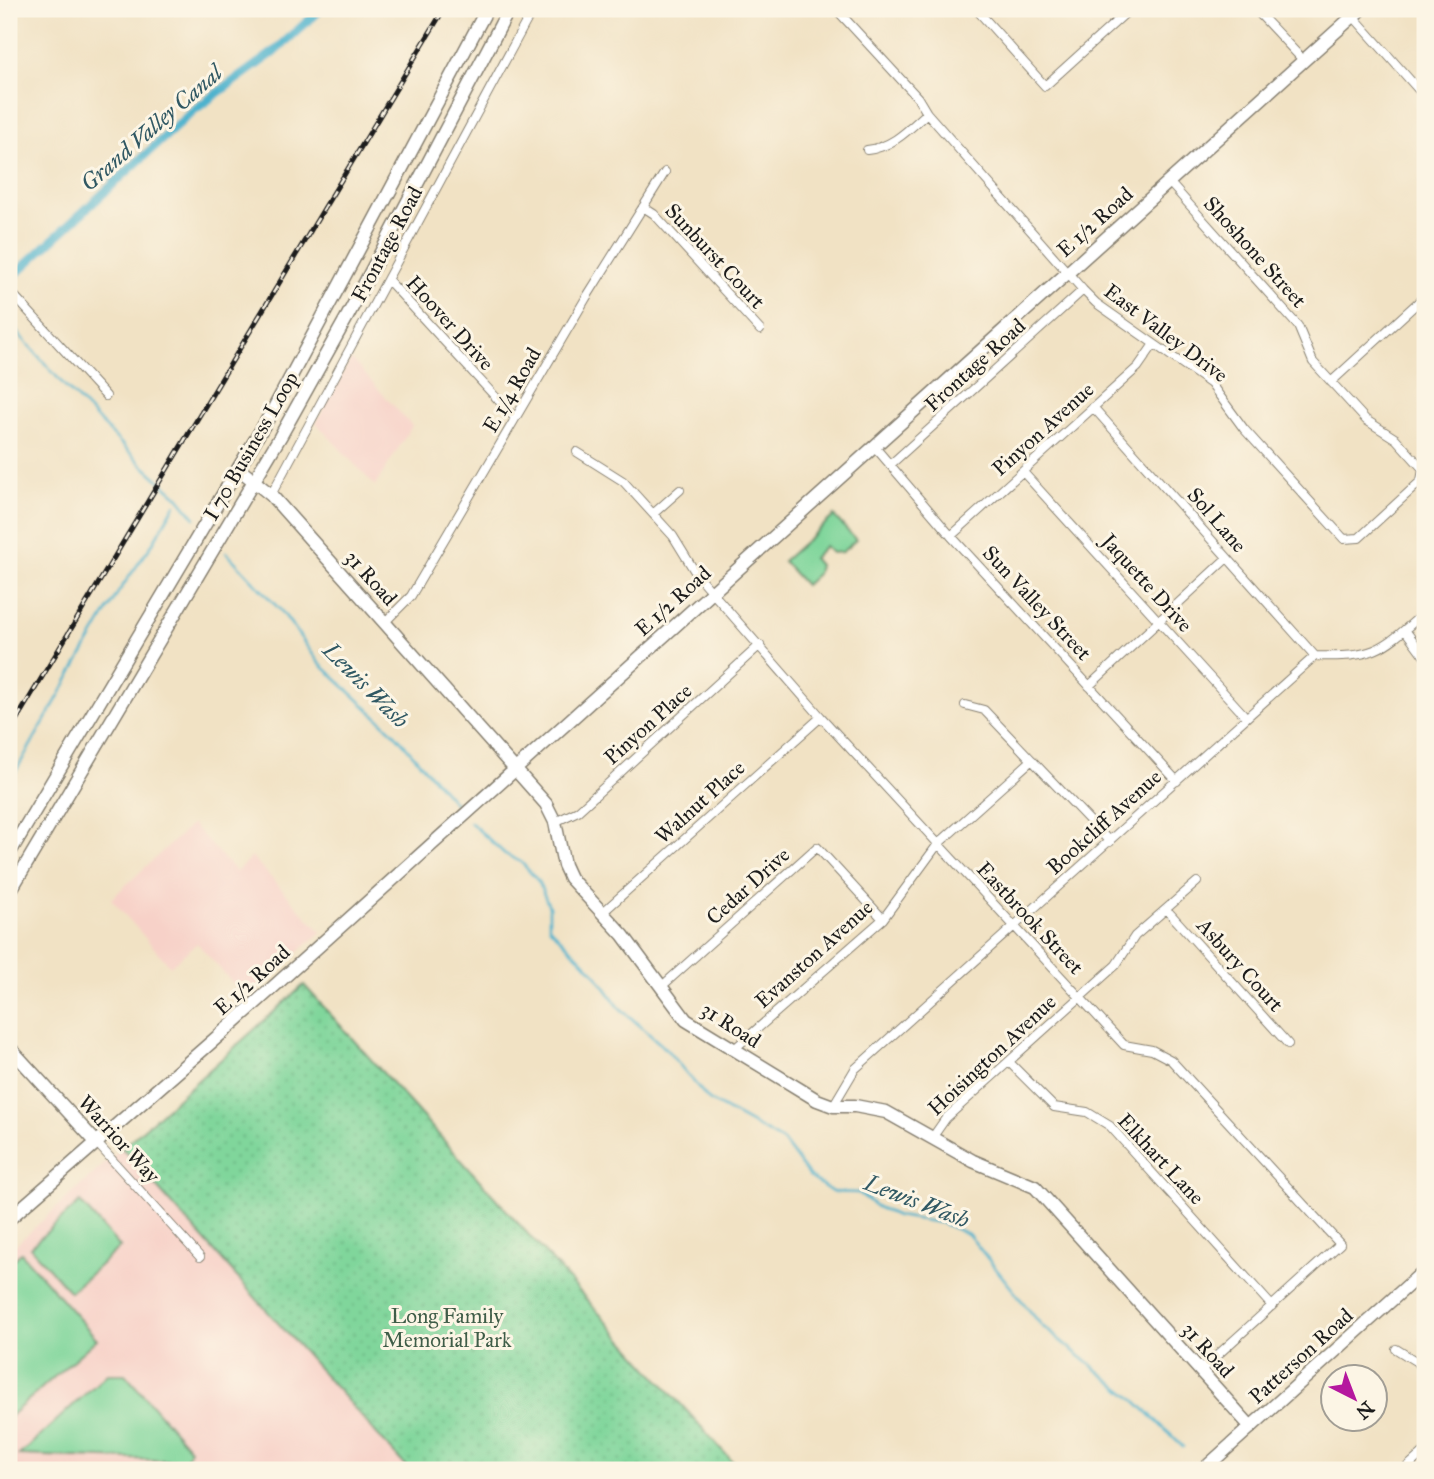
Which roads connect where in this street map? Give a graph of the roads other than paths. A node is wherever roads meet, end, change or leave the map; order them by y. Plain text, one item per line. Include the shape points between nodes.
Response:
1 (487, 9) edge
2 (509, 9) edge
3 (533, 9) edge
4 (836, 9) edge
5 (976, 9) edge
6 (1111, 9) edge
7 (1130, 9) edge
8 (1255, 9) edge
9 (1357, 13) edge
10 (1119, 18) junction
11 (1304, 61) junction
12 (1425, 97) edge
13 (927, 113) junction
14 (867, 150) dead end
15 (665, 172) dead end
16 (1169, 182) junction
17 (643, 207) junction
18 (1067, 273) junction
19 (388, 281) junction
20 (9, 290) edge
21 (1083, 290) junction
22 (1425, 296) edge
23 (760, 330) dead end
24 (1154, 344) junction
25 (1331, 382) junction
26 (106, 396) dead end
27 (1093, 407) junction
28 (515, 418) junction
29 (874, 446) junction
30 (577, 452) dead end
31 (890, 465) junction
32 (239, 469) junction
33 (1423, 469) joint
34 (1023, 472) junction
35 (254, 481) junction
36 (680, 490) dead end
37 (271, 495) junction
38 (653, 514) junction
39 (951, 536) junction
40 (1227, 558) junction
41 (712, 592) junction
42 (1425, 612) edge
43 (385, 622) junction
44 (1158, 622) junction
45 (1405, 631) junction
46 (760, 645) junction
47 (1315, 656) junction
48 (1425, 657) edge
49 (1089, 686) junction
50 (965, 705) dead end
51 (821, 717) junction
52 (1247, 717) junction
53 (1032, 760) junction
54 (517, 768) junction
55 (1177, 781) junction
56 (555, 822) junction
57 (1110, 842) junction
58 (938, 844) junction
59 (9, 854) edge
60 (1197, 882) dead end
61 (9, 893) edge
62 (1166, 909) junction
63 (602, 913) junction
64 (883, 919) junction
65 (1013, 925) junction
66 (661, 987) junction
67 (1080, 997) junction
68 (1288, 1045) dead end
69 (9, 1047) edge
70 (733, 1050) junction
71 (1009, 1062) junction
72 (833, 1106) junction
73 (932, 1138) junction
74 (96, 1141) junction
75 (9, 1219) edge
76 (200, 1257) dead end
77 (1425, 1270) edge
78 (1272, 1306) junction
79 (1396, 1349) dead end
80 (1201, 1370) junction
81 (1425, 1377) edge
82 (1251, 1427) junction
83 (1425, 1451) edge
84 (1407, 1467) dead end
85 (1203, 1470) edge

1 - 32 main road, I 70 Business Loop
2 - 35 main road, I 70 Business Loop via 347,317
3 - 19 street, Frontage Road
4 - 13 street, East Valley Drive via 918,97
5 - 10 street via 1045,86
6 - 10 street
7 - 10 street
8 - 11 street
9 - 11 main road, E 1/2 Road
9 - 12 street
11 - 16 main road, E 1/2 Road
13 - 14 street via 899,139
13 - 18 street, East Valley Drive
15 - 17 street, E 1/4 Road
16 - 18 main road, E 1/2 Road
16 - 25 street, Shoshone Street via 1298,326 1313,362
17 - 23 street, Sunburst Court
17 - 28 street, E 1/4 Road
18 - 21 street, East Valley Drive
18 - 29 main road, E 1/2 Road
19 - 28 street, Hoover Drive
19 - 37 street, Frontage Road
20 - 26 street
21 - 24 street, East Valley Drive
21 - 31 street, Frontage Road
22 - 25 street
24 - 27 street, Pinyon Avenue via 1138,367
24 - 33 street, East Valley Drive via 1211,384 1244,429 1344,539 1359,538 1377,524 1421,481
25 - 33 street, Shoshone Street via 1366,420 1396,439
27 - 34 street, Pinyon Avenue
27 - 40 street, Sol Lane
28 - 43 street, E 1/4 Road via 411,596
29 - 31 street, Sun Valley Street
29 - 41 main road, E 1/2 Road
30 - 38 street, Eastbrook Street via 623,481
31 - 39 street, Sun Valley Street
32 - 35 main road, 31 Road
32 - 59 main road, I 70 Business Loop
34 - 39 street, Pinyon Avenue
34 - 44 street, Jaquette Drive
35 - 37 main road, 31 Road
35 - 61 main road, I 70 Business Loop
36 - 38 street
37 - 43 main road, 31 Road
38 - 41 street, Eastbrook Street
39 - 49 street, Sun Valley Street
40 - 44 street
40 - 47 street, Sol Lane
41 - 46 street, Eastbrook Street
41 - 54 main road, E 1/2 Road
42 - 45 street
43 - 54 main road, 31 Road
44 - 49 street
44 - 52 street, Jaquette Drive
45 - 47 street via 1371,654
45 - 48 street
46 - 51 street, Eastbrook Street
46 - 56 street, Pinyon Place via 578,811
47 - 52 street, Bookcliff Avenue
49 - 55 street, Sun Valley Street
50 - 53 street via 984,710
51 - 58 street, Eastbrook Street
51 - 63 street, Walnut Place
52 - 55 street, Bookcliff Avenue
53 - 57 street
53 - 58 street, Evanston Avenue
54 - 56 main road, 31 Road
54 - 74 main road, E 1/2 Road
55 - 57 street, Bookcliff Avenue
56 - 63 main road, 31 Road via 570,878
57 - 65 street, Bookcliff Avenue
58 - 64 street, Evanston Avenue
58 - 65 street, Eastbrook Street
60 - 62 street, Hoisington Avenue
62 - 67 street, Hoisington Avenue
62 - 68 street, Asbury Court
63 - 66 main road, 31 Road
64 - 66 street, Cedar Drive via 817,847
64 - 70 street, Evanston Avenue
65 - 67 street, Eastbrook Street
65 - 72 street, Bookcliff Avenue via 855,1069
66 - 70 main road, 31 Road via 686,1020
67 - 71 street, Hoisington Avenue
67 - 78 street, Eastbrook Street via 1124,1045 1152,1050 1171,1060 1340,1244
69 - 74 main road, Warrior Way
70 - 72 main road, 31 Road
71 - 73 street, Hoisington Avenue via 946,1118
71 - 78 street, Elkhart Lane via 1054,1107 1087,1112 1110,1126
72 - 73 main road, 31 Road via 886,1112
73 - 80 main road, 31 Road via 973,1161 1035,1186
74 - 75 main road, E 1/2 Road
74 - 76 street, Warrior Way
77 - 82 main road, Patterson Road
78 - 80 street
79 - 81 street via 1417,1362
80 - 82 main road, 31 Road
82 - 85 main road, Patterson Road
83 - 84 street

